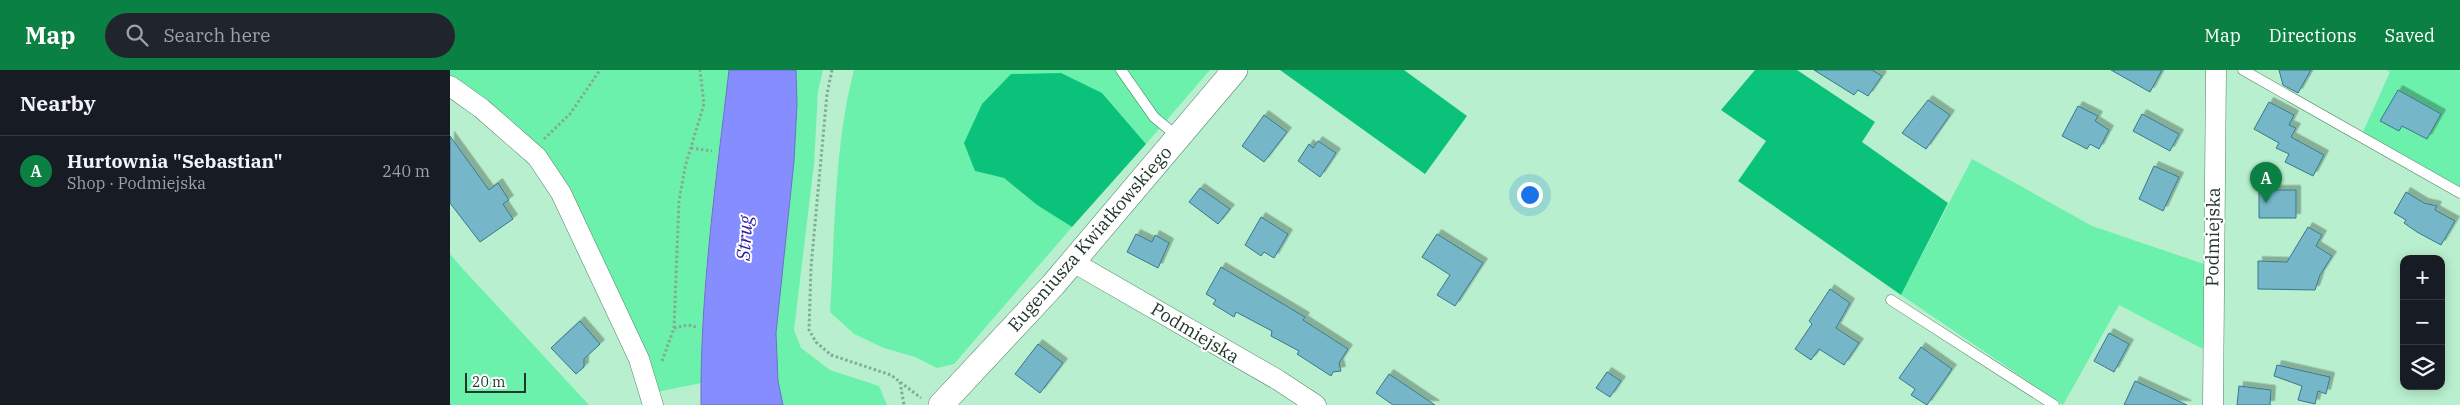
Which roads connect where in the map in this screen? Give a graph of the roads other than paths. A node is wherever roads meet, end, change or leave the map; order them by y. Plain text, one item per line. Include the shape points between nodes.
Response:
1 (1121, 70) edge
2 (1235, 70) edge
3 (2216, 70) edge
4 (2243, 70) edge
5 (450, 86) edge
6 (1179, 137) junction
7 (2460, 193) edge
8 (1073, 262) junction
9 (1891, 300) dead end
10 (652, 399) edge
11 (933, 404) edge
12 (1316, 405) edge
13 (2054, 405) edge
14 (2213, 405) edge

1 - 6 lane via 1154,117
2 - 6 street, Eugeniusza Kwiatkowskiego
3 - 14 street, Podmiejska
4 - 7 lane
5 - 10 street via 481,108 537,157 561,193 639,359
6 - 8 street, Eugeniusza Kwiatkowskiego
8 - 11 street, Eugeniusza Kwiatkowskiego
8 - 12 street, Podmiejska
9 - 13 lane

